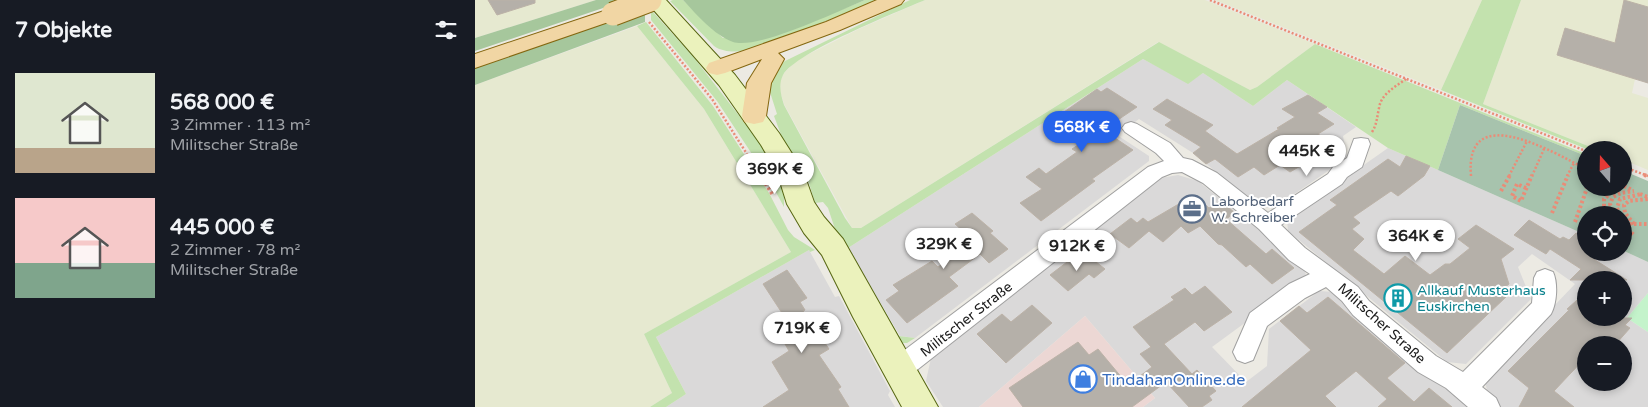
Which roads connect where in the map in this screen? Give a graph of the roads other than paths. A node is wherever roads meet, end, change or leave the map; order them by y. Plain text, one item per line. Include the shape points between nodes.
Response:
1 (893, 0) edge
2 (654, 6) edge
3 (833, 26) junction
4 (773, 59) junction
5 (475, 61) edge
6 (722, 74) junction
7 (754, 116) junction
8 (1131, 128) dead end
9 (1361, 144) road end
10 (1177, 164) junction
11 (1266, 222) junction
12 (1326, 274) junction
13 (1545, 278) dead end
14 (1245, 352) dead end
15 (899, 369) junction
16 (1464, 388) junction
17 (921, 407) edge
18 (1487, 407) edge

1 - 3 main road
2 - 5 main road, bridge via 613,14
2 - 6 street
3 - 4 main road
3 - 6 main road
4 - 6 main road
4 - 7 main road via 759,83
6 - 7 street
7 - 15 street via 790,171 801,204 833,247
8 - 10 street, Militscher Straße via 1163,148
9 - 11 street via 1355,162 1335,179 1285,214
10 - 11 street, Militscher Straße via 1199,171
10 - 15 street, Militscher Straße via 1155,172
11 - 12 street, Militscher Straße via 1284,244
12 - 14 street, Militscher Straße via 1258,320
12 - 16 street, Militscher Straße via 1427,364
13 - 16 street via 1543,307
15 - 17 street
16 - 18 street, Militscher Straße

